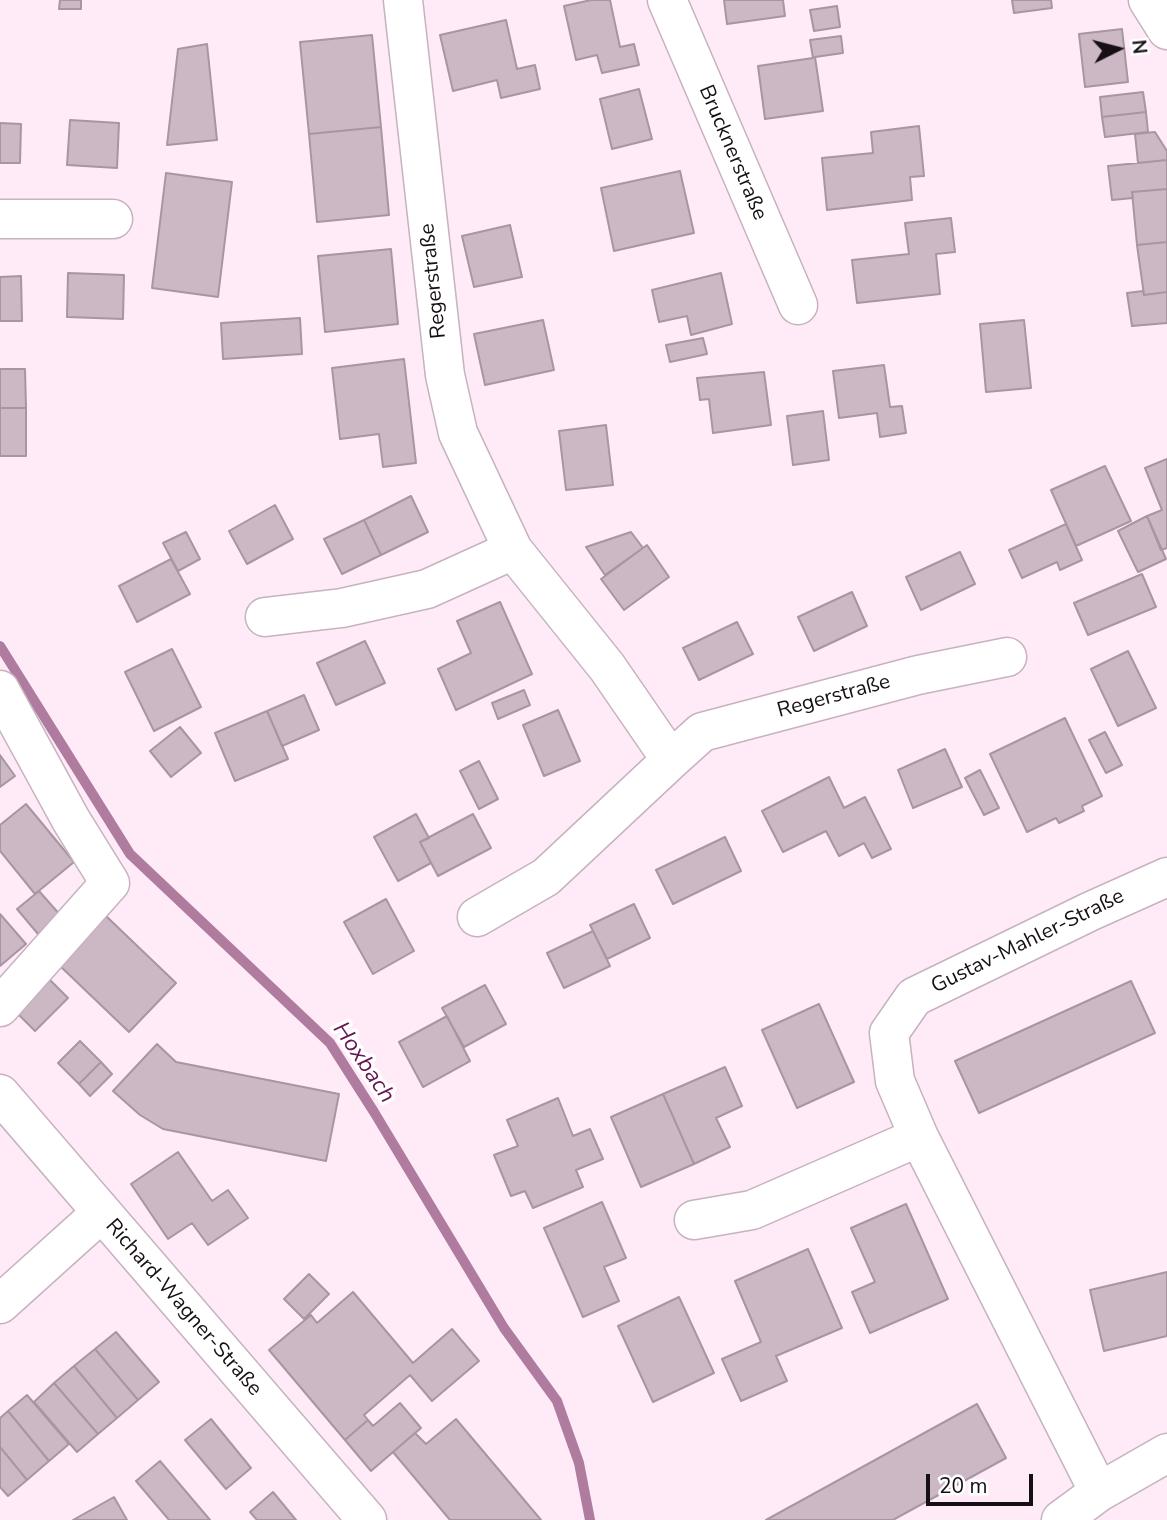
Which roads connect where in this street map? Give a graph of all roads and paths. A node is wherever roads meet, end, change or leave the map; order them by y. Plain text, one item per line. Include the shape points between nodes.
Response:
1 (403, 0) edge
2 (667, 0) edge
3 (1148, 0) edge
4 (1167, 30) edge
5 (0, 219) edge
6 (113, 219) dead end
7 (798, 305) dead end
8 (513, 550) junction
9 (265, 617) dead end
10 (1007, 657) dead end
11 (0, 690) edge
12 (671, 760) junction
13 (1167, 877) edge
14 (477, 916) dead end
15 (0, 1007) edge
16 (0, 1094) edge
17 (919, 1137) junction
18 (101, 1213) junction
19 (694, 1220) dead end
20 (0, 1304) edge
21 (1167, 1453) edge
22 (1099, 1492) junction
23 (367, 1520) edge
24 (1061, 1520) edge

1 - 8 street, Regerstraße via 444,375 458,433
2 - 7 street, Brucknerstraße
3 - 4 street
5 - 6 street
8 - 9 street via 427,589 342,608
8 - 12 street, Regerstraße via 607,667
10 - 12 street, Regerstraße via 918,675 702,732
11 - 15 street via 110,883
12 - 14 street, Regerstraße via 547,877
13 - 17 street, Gustav-Mahler-Straße via 914,997 889,1033 895,1081
16 - 18 street, Richard-Wagner-Straße
17 - 19 street via 752,1210
17 - 22 street, Gustav-Mahler-Straße
18 - 20 street
18 - 23 street, Richard-Wagner-Straße
21 - 22 street
22 - 24 street

